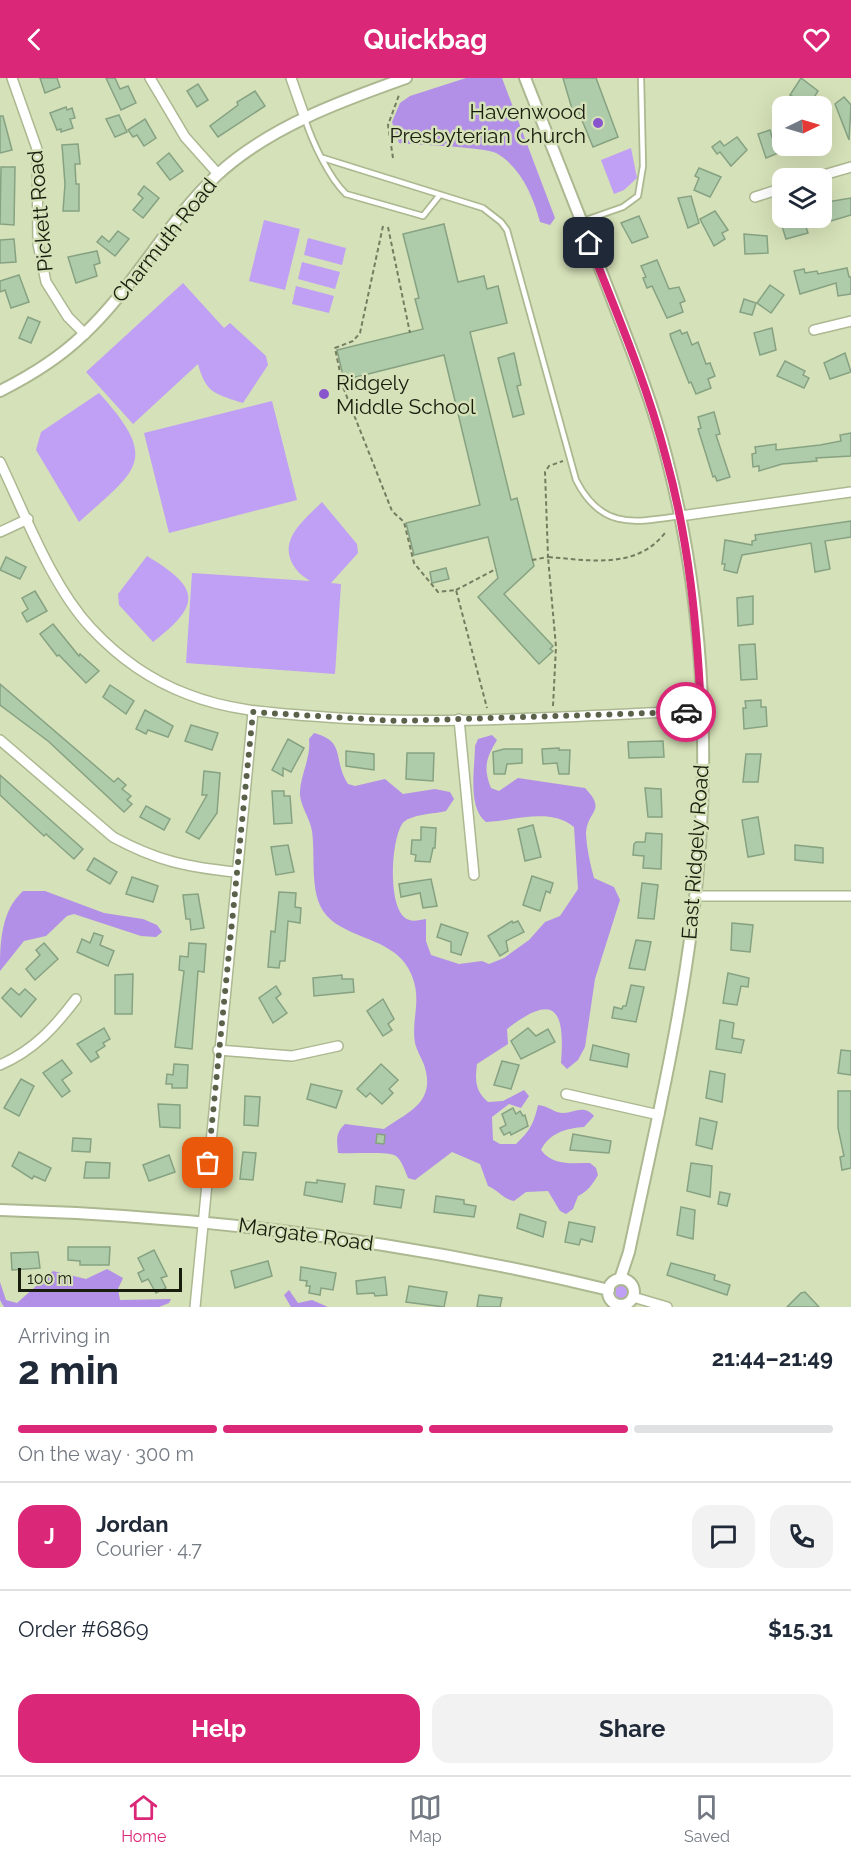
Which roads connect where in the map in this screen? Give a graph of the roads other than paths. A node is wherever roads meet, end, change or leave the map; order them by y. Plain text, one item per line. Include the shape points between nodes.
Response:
1 (12, 78) edge
2 (150, 78) edge
3 (291, 78) edge
4 (406, 78) edge
5 (525, 78) edge
6 (640, 78) edge
7 (304, 118) junction
8 (323, 158) junction
9 (851, 166) edge
10 (832, 172) edge
11 (218, 174) junction
12 (772, 191) edge
13 (439, 196) junction
14 (754, 197) dead end
15 (581, 222) junction
16 (851, 321) edge
17 (814, 330) dead end
18 (85, 334) junction
19 (0, 391) edge
20 (0, 462) edge
21 (851, 492) edge
22 (680, 516) junction
23 (28, 519) junction
24 (0, 532) edge
25 (701, 711) junction
26 (253, 712) junction
27 (459, 719) junction
28 (0, 740) edge
29 (235, 872) junction
30 (474, 875) dead end
31 (695, 896) junction
32 (851, 896) edge
33 (75, 999) dead end
34 (338, 1046) dead end
35 (218, 1050) junction
36 (0, 1065) edge
37 (566, 1094) dead end
38 (658, 1115) junction
39 (0, 1210) edge
40 (204, 1221) junction
41 (625, 1281) junction
42 (609, 1290) junction
43 (621, 1304) edge
44 (195, 1307) edge
45 (667, 1307) edge

1 - 18 street, Pickett Road via 37,149 38,244 46,282 68,317
2 - 11 street via 185,137
3 - 7 street
4 - 7 street, Charmuth Road
5 - 15 street, East Ridgely Road
6 - 15 lane via 643,166 638,196 623,207
7 - 8 lane
7 - 11 street, Charmuth Road
8 - 13 lane
8 - 13 lane via 346,194 423,216
9 - 10 street
11 - 18 street, Charmuth Road
12 - 14 street
13 - 22 lane via 483,208 507,230 583,494 601,512 620,521 635,523
15 - 22 street, East Ridgely Road via 643,382
16 - 17 street
18 - 19 street, Charmuth Road via 48,364
20 - 23 street
21 - 22 street
22 - 25 street, East Ridgely Road via 693,590
23 - 24 street
23 - 26 street via 70,600 114,650 161,683 220,705
25 - 27 street
25 - 31 street, East Ridgely Road
26 - 27 street via 396,721
26 - 29 street
27 - 30 street
28 - 29 street via 113,837 134,849 183,866
29 - 35 street
31 - 32 street
31 - 38 street, East Ridgely Road via 685,976
33 - 36 street via 46,1036
34 - 35 street via 292,1056
35 - 40 street
37 - 38 street
38 - 41 street, East Ridgely Road
39 - 40 street, Margate Road
40 - 42 street, Margate Road via 427,1251
40 - 44 street
41 - 42 street via 612,1282
41 - 43 street, East Ridgely Road via 634,1289
42 - 43 street
43 - 45 street

